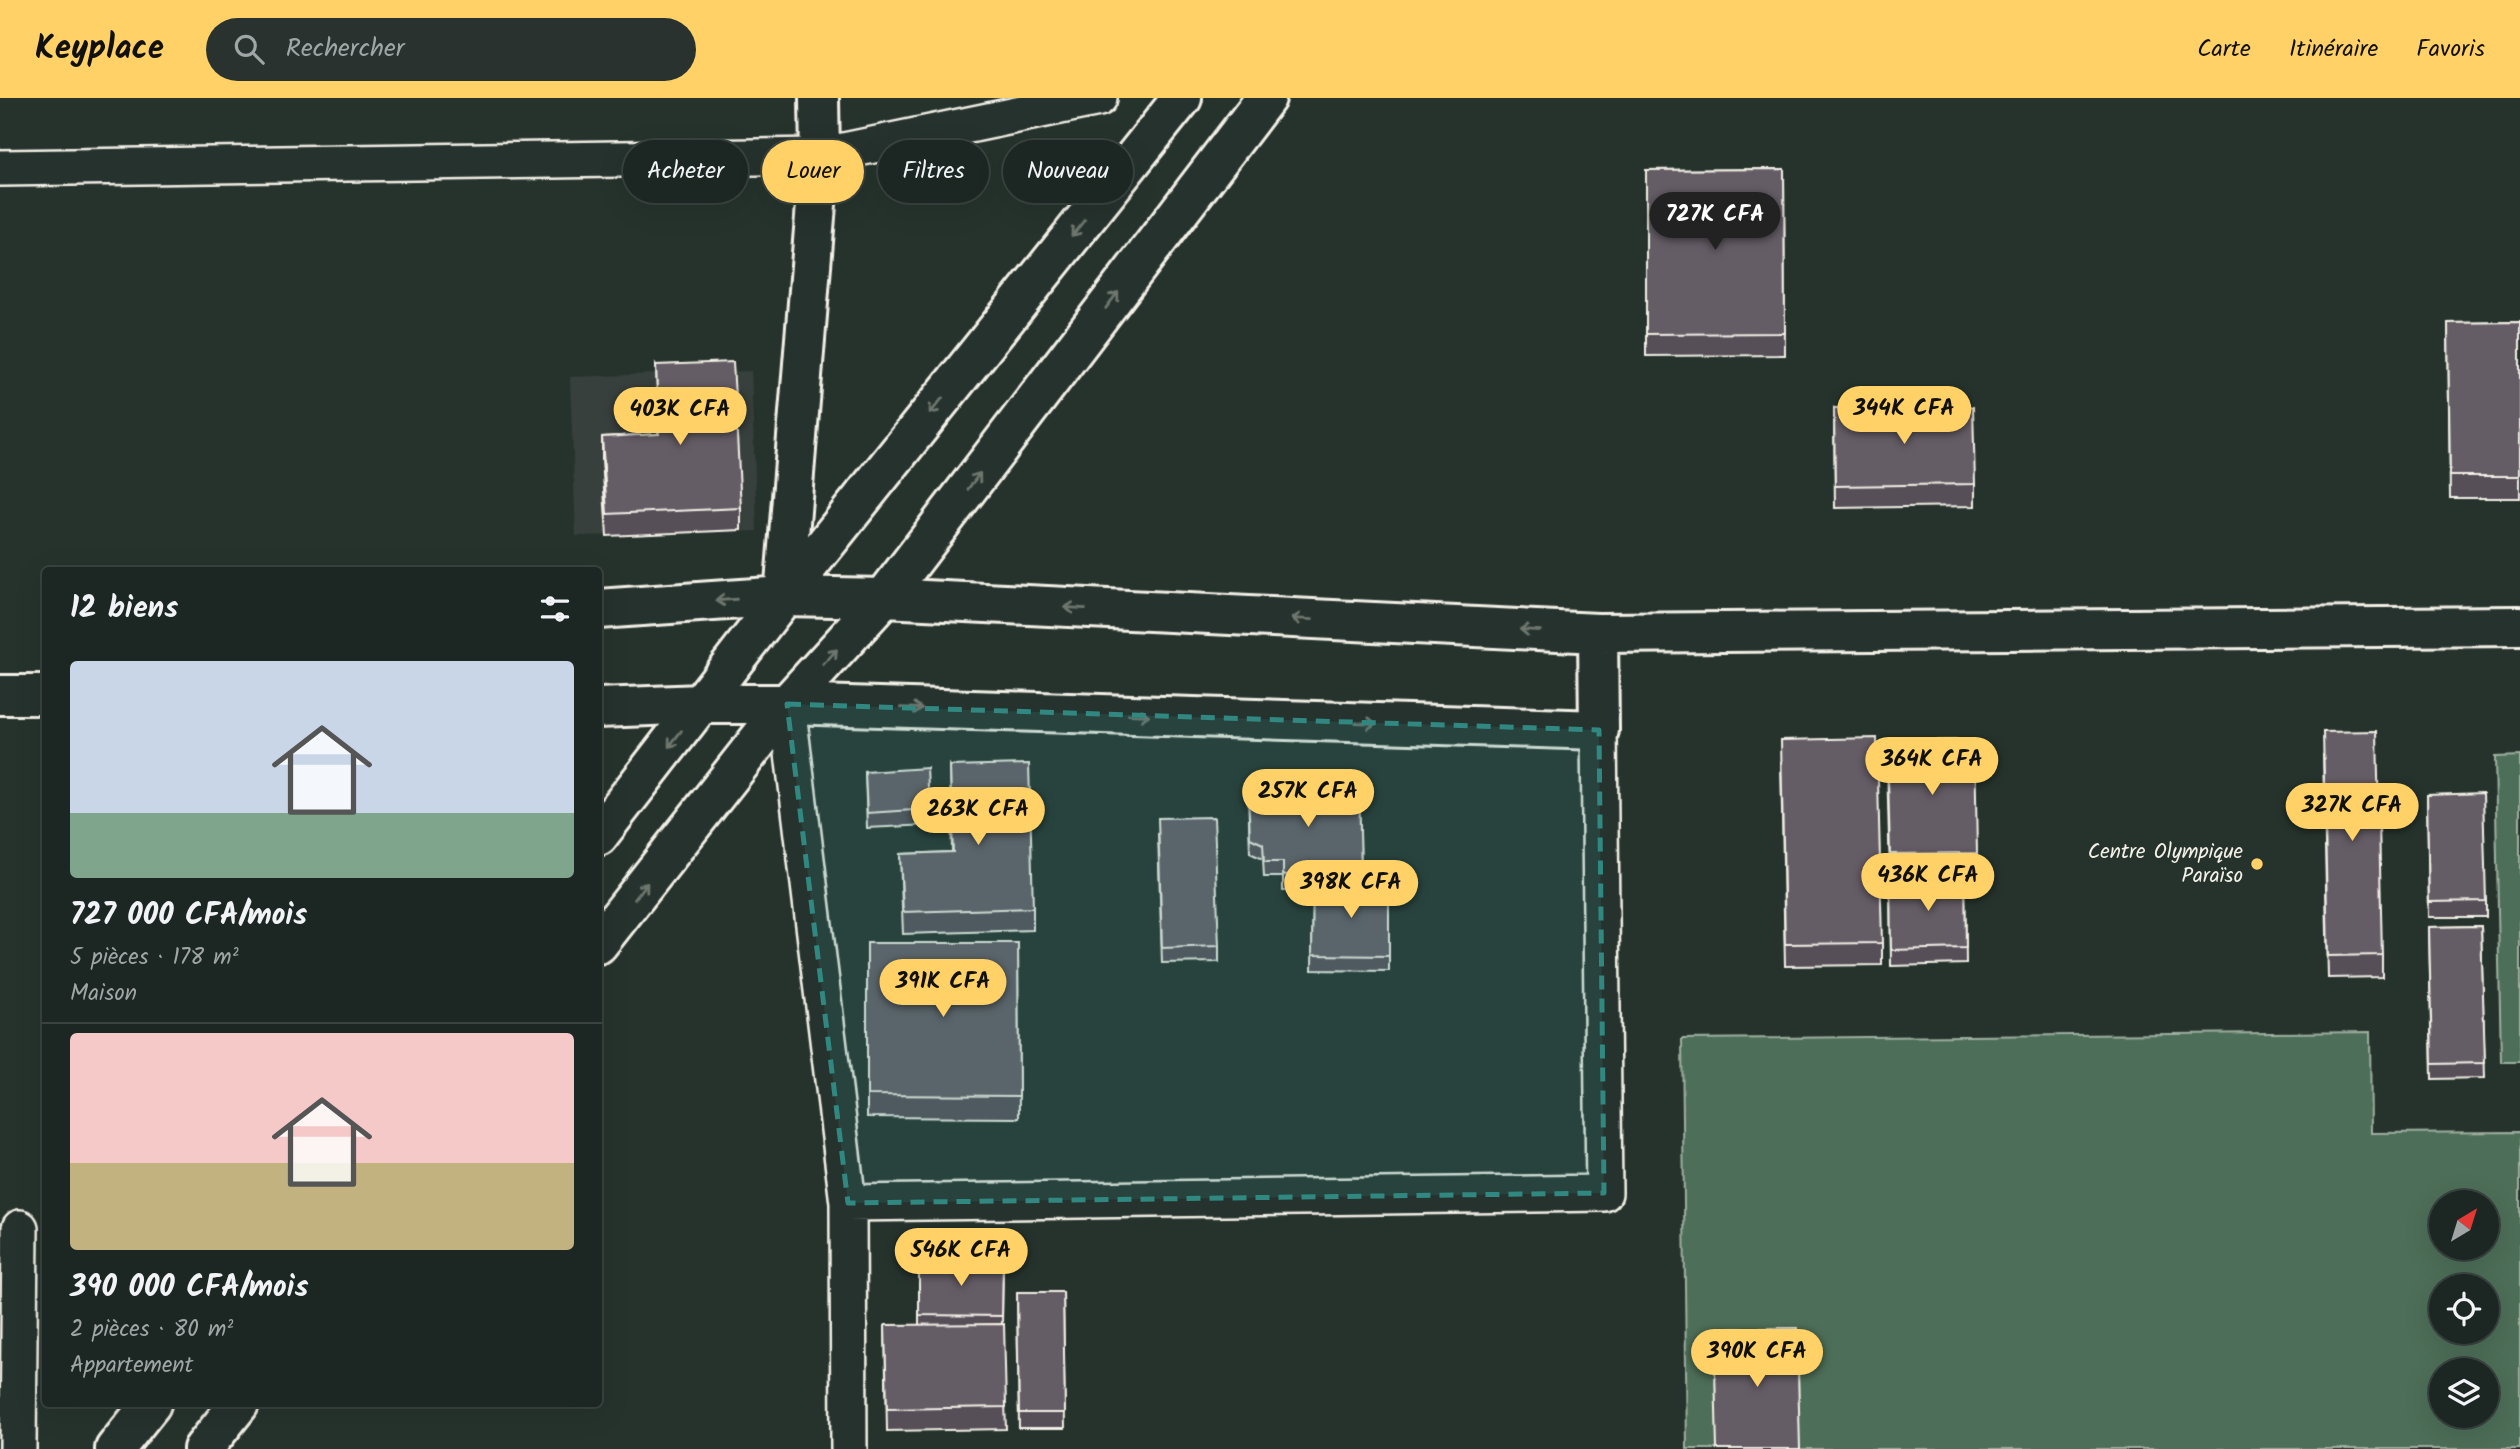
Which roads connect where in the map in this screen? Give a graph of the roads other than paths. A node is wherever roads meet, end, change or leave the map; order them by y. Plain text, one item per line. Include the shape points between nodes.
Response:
1 (819, 98) edge
2 (1099, 98) edge
3 (1182, 98) edge
4 (1266, 98) edge
5 (820, 140) edge
6 (864, 147) edge
7 (762, 157) edge
8 (0, 167) edge
9 (816, 203) edge
10 (785, 596) junction
11 (884, 598) junction
12 (602, 609) edge
13 (2520, 625) edge
14 (1598, 633) junction
15 (0, 695) edge
16 (42, 695) edge
17 (702, 704) junction
18 (787, 704) junction
19 (602, 708) edge
20 (1599, 730) junction
21 (602, 831) edge
22 (602, 939) edge
23 (848, 1203) junction
24 (22, 1227) edge
25 (149, 1407) edge
26 (237, 1407) edge
27 (18, 1449) edge
28 (115, 1449) edge
29 (203, 1449) edge
30 (849, 1449) edge

1 - 5 street
2 - 6 street
3 -> 10 street
11 -> 4 street
7 - 8 street
9 - 10 street
10 - 11 street
10 -> 12 street
10 - 17 street
14 -> 11 street
18 -> 11 street
13 - 14 street
14 - 20 street
15 - 16 street
17 - 18 street
17 - 19 street
17 -> 21 street
18 -> 20 street
22 -> 18 street
18 - 23 street
20 - 23 street via 1604,1193
23 - 30 street
24 - 27 street
25 - 28 street
26 - 29 street

